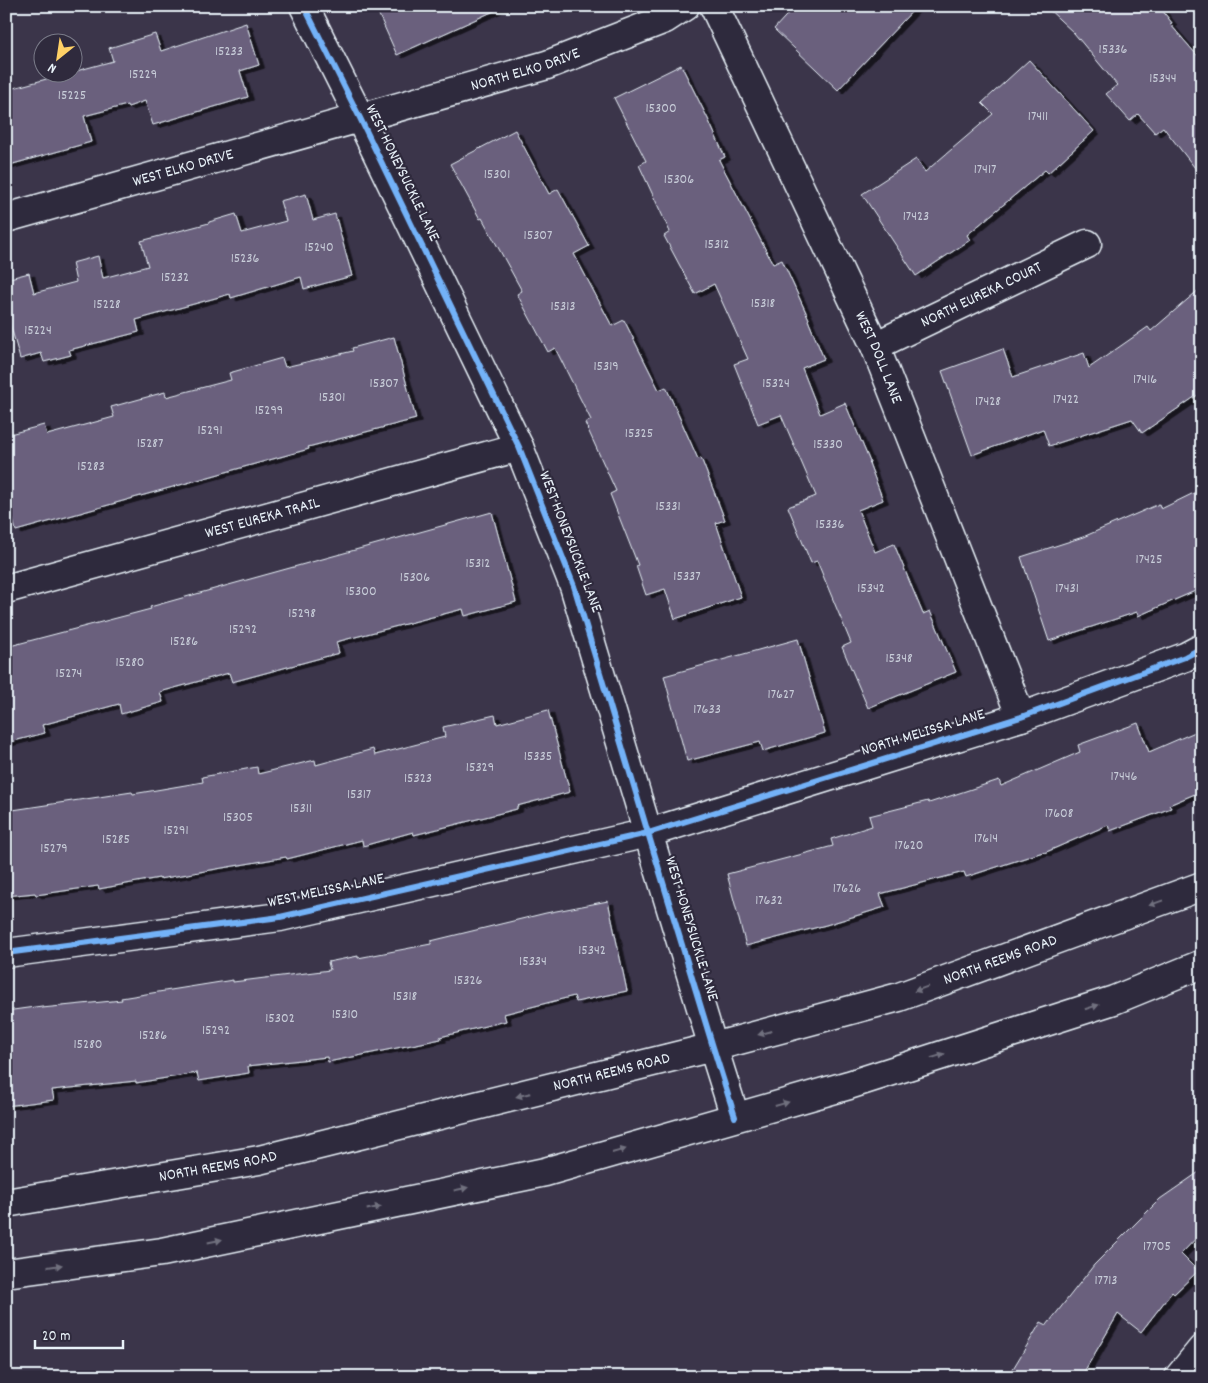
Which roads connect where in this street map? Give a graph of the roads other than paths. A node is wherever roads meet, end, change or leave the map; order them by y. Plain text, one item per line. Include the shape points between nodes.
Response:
1 (304, 6) edge
2 (685, 6) edge
3 (714, 6) edge
4 (360, 118) junction
5 (6, 218) edge
6 (1087, 244) dead end
7 (875, 346) junction
8 (518, 447) junction
9 (6, 589) edge
10 (1202, 648) edge
11 (1021, 717) junction
12 (648, 833) junction
13 (1202, 886) edge
14 (6, 953) edge
15 (1202, 964) edge
16 (713, 1047) junction
17 (735, 1117) junction
18 (6, 1203) edge
19 (6, 1273) edge
20 (1202, 1349) edge
21 (1180, 1377) edge

1 - 4 street, WEST HONEYSUCKLE LANE
2 - 4 street, NORTH ELKO DRIVE via 665,19 547,65
3 - 7 street, WEST DOLL LANE
4 - 5 street, WEST ELKO DRIVE
4 - 8 street, WEST HONEYSUCKLE LANE
6 - 7 street, NORTH EUREKA COURT
7 - 11 street, WEST DOLL LANE
8 - 9 street, WEST EUREKA TRAIL
8 - 12 street, WEST HONEYSUCKLE LANE via 574,586
10 - 11 street, NORTH MELISSA LANE
11 - 12 street, NORTH MELISSA LANE
12 - 14 street, WEST MELISSA LANE via 280,917
12 - 16 street, WEST HONEYSUCKLE LANE
13 -> 16 street, NORTH REEMS ROAD via 898,997
17 -> 15 street via 849,1085 1114,1000
16 - 17 street, WEST HONEYSUCKLE LANE
16 -> 18 street, NORTH REEMS ROAD via 259,1160
19 -> 17 street via 162,1252 544,1172
20 - 21 street

